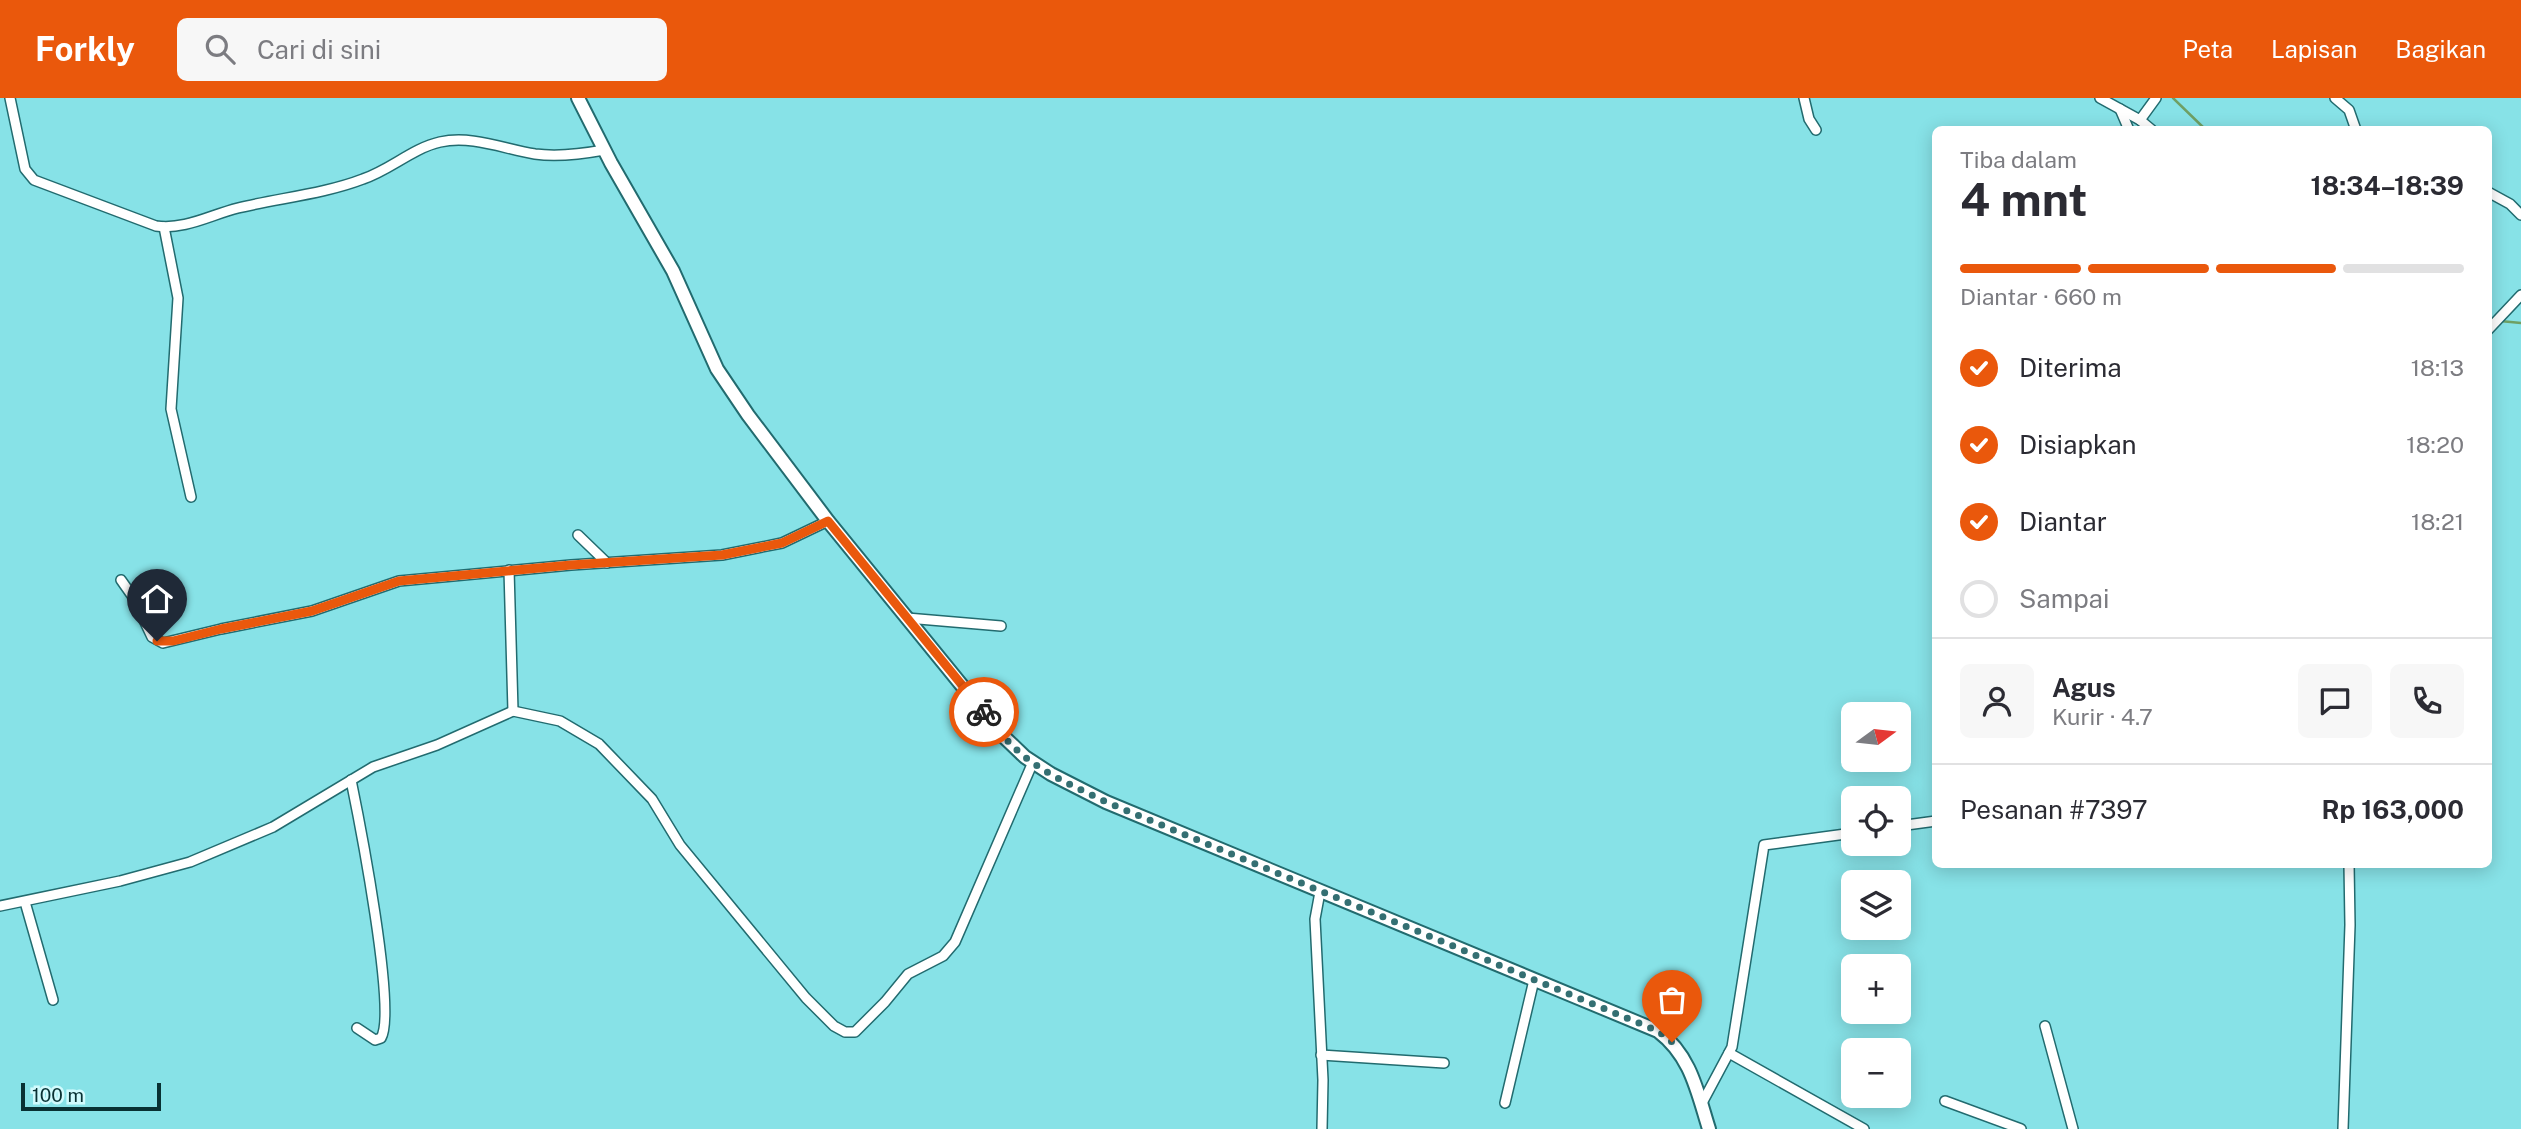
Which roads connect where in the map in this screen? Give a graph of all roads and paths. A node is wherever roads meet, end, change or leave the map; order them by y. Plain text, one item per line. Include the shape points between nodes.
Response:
1 (10, 98) edge
2 (578, 98) edge
3 (1804, 98) edge
4 (2100, 98) edge
5 (2156, 98) edge
6 (2335, 98) edge
7 (2119, 108) junction
8 (2140, 120) junction
9 (2127, 126) edge
10 (2147, 126) edge
11 (2355, 126) edge
12 (1816, 130) dead end
13 (604, 150) junction
14 (2492, 194) edge
15 (2521, 215) edge
16 (164, 227) junction
17 (2521, 295) edge
18 (2492, 326) edge
19 (191, 497) dead end
20 (828, 521) junction
21 (578, 535) dead end
22 (607, 563) junction
23 (509, 570) junction
24 (121, 580) dead end
25 (907, 618) junction
26 (1001, 626) dead end
27 (513, 711) junction
28 (1033, 762) junction
29 (351, 780) junction
30 (1932, 822) edge
31 (1911, 824) edge
32 (1841, 834) edge
33 (2349, 868) edge
34 (1320, 892) junction
35 (25, 902) junction
36 (0, 906) edge
37 (1534, 980) junction
38 (53, 1000) dead end
39 (2045, 1026) dead end
40 (357, 1028) dead end
41 (1729, 1053) junction
42 (1321, 1055) junction
43 (1444, 1063) dead end
44 (1944, 1101) dead end
45 (1506, 1103) dead end
46 (1701, 1105) junction
47 (1322, 1129) edge
48 (1709, 1129) edge
49 (1864, 1129) edge
50 (2021, 1129) edge
51 (2074, 1129) edge
52 (2343, 1129) edge

1 - 16 street via 25,169 34,180
2 - 13 street
3 - 12 street
4 - 7 street
5 - 8 street
6 - 11 street via 2349,110
7 - 8 street
7 - 9 street
8 - 10 street
13 - 16 street via 547,155 450,140 424,148 363,180
13 - 20 street via 673,271 718,369
14 - 15 street
16 - 19 street via 178,298 171,409
17 - 18 street
20 - 22 street via 762,549
20 - 25 street
21 - 22 street
22 - 23 street
23 - 24 street via 399,581 312,611 163,643 152,636
23 - 27 street
25 - 26 street
25 - 28 street via 1003,736
27 - 28 street via 560,721 599,744 652,799 680,845 806,998 845,1032 855,1031 908,974 943,956 955,942
27 - 29 street
28 - 34 street via 1106,802
29 - 35 street via 273,827 190,862
29 - 40 street via 373,894 386,1016 382,1038 375,1040
30 - 31 street
32 - 41 street via 1764,845
33 - 52 street
34 - 37 street
34 - 42 street via 1315,919
35 - 36 street
35 - 38 street
37 - 45 street
37 - 46 street via 1658,1031 1685,1059
39 - 51 street
41 - 46 street
41 - 49 street
42 - 43 street
42 - 47 street
44 - 50 street
46 - 48 street

